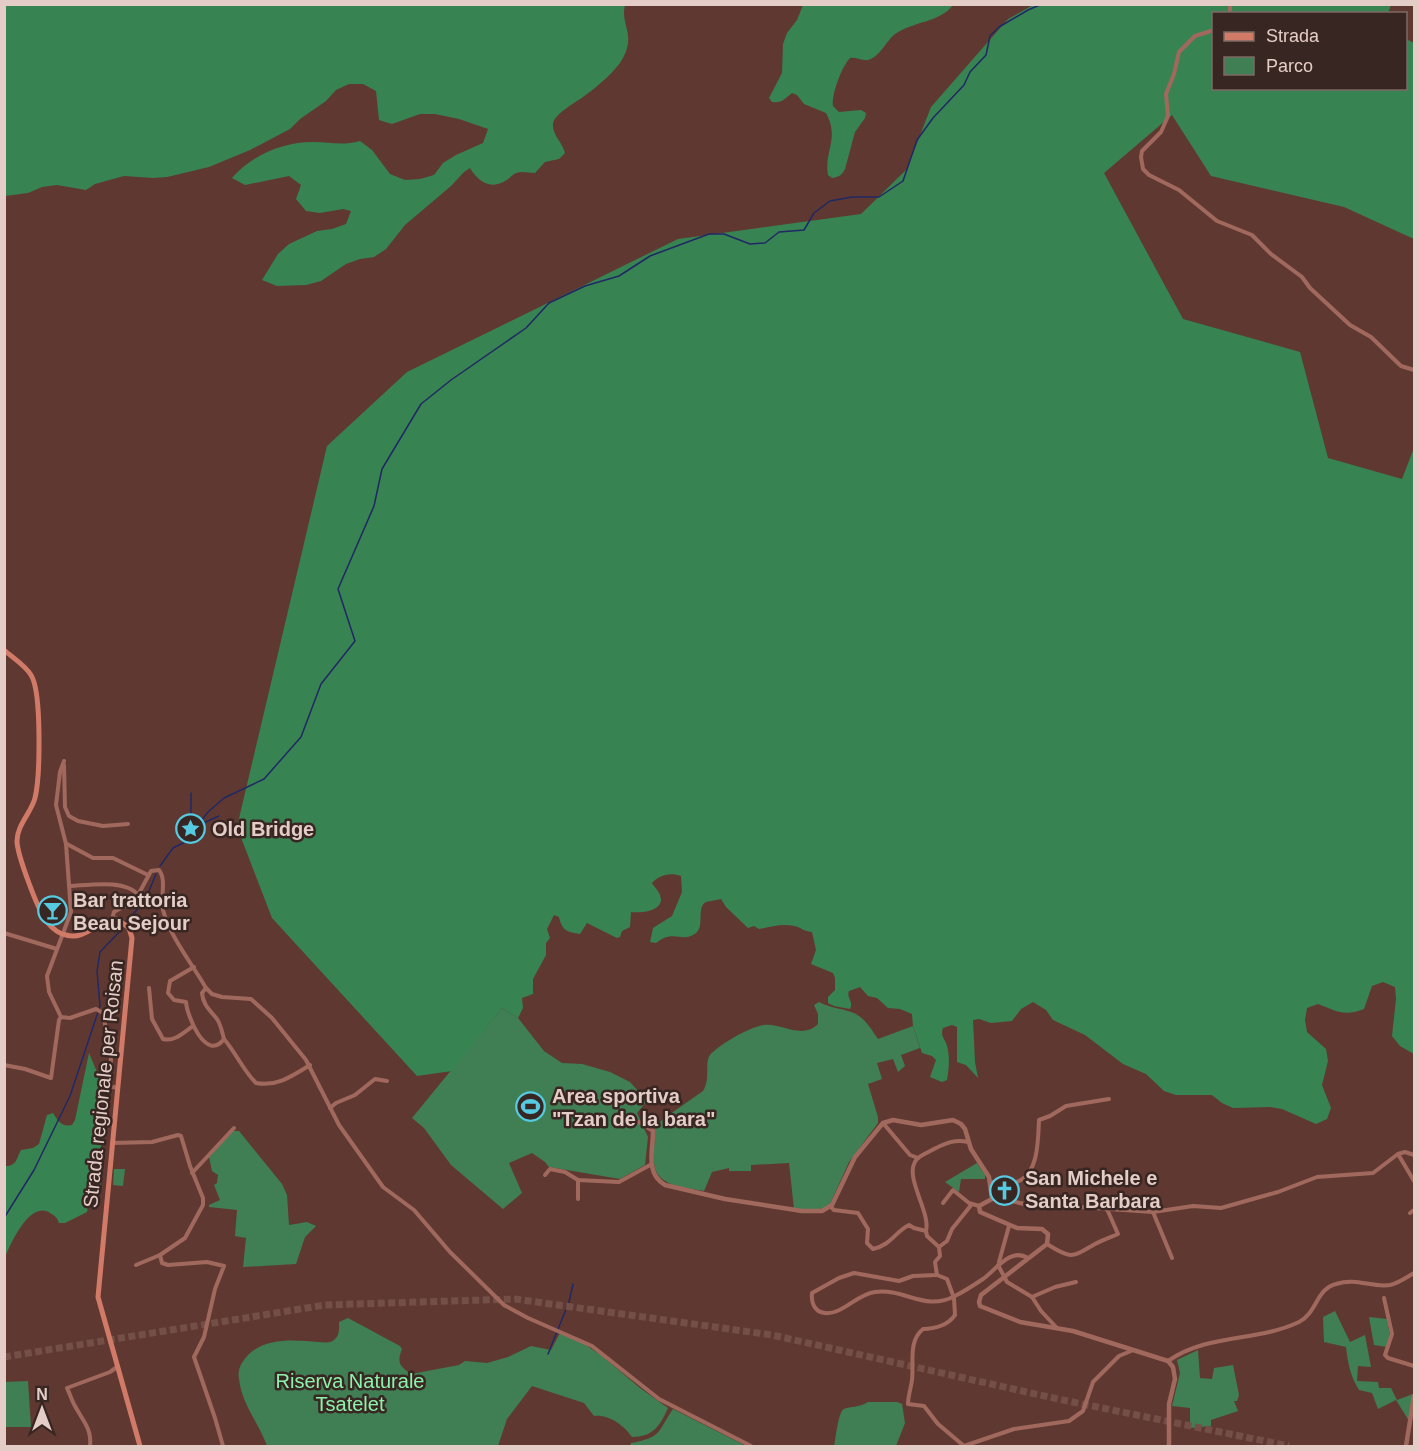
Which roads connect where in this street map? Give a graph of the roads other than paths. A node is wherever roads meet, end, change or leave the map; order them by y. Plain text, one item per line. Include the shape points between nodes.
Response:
1 (1212, 31) edge
2 (1414, 370) edge
3 (4, 650) edge
4 (128, 824) dead end
5 (66, 844) junction
6 (148, 875) junction
7 (70, 886) junction
8 (138, 895) junction
9 (112, 919) junction
10 (4, 933) edge
11 (62, 934) junction
12 (57, 949) junction
13 (194, 967) junction
14 (149, 988) dead end
15 (206, 988) junction
16 (61, 1017) junction
17 (193, 1026) junction
18 (224, 1039) junction
19 (4, 1065) edge
20 (311, 1067) junction
21 (387, 1081) dead end
22 (117, 1088) junction
23 (1109, 1098) dead end
24 (330, 1108) junction
25 (883, 1123) junction
26 (627, 1124) dead end
27 (234, 1128) dead end
28 (653, 1131) joint
29 (969, 1142) junction
30 (112, 1143) junction
31 (1398, 1154) junction
32 (1414, 1155) edge
33 (918, 1158) junction
34 (650, 1165) junction
35 (192, 1173) junction
36 (545, 1174) dead end
37 (578, 1180) junction
38 (1414, 1181) edge
39 (990, 1182) junction
40 (578, 1199) dead end
41 (992, 1199) junction
42 (943, 1203) dead end
43 (972, 1204) junction
44 (979, 1206) junction
45 (831, 1207) junction
46 (1107, 1209) junction
47 (1153, 1212) junction
48 (1010, 1226) junction
49 (926, 1231) junction
50 (1047, 1244) junction
51 (939, 1247) junction
52 (160, 1255) junction
53 (1029, 1258) junction
54 (1172, 1258) dead end
55 (136, 1265) dead end
56 (998, 1265) junction
57 (1414, 1273) edge
58 (937, 1275) junction
59 (1004, 1277) junction
60 (1076, 1282) dead end
61 (1032, 1297) junction
62 (954, 1298) junction
63 (1384, 1298) dead end
64 (1057, 1328) junction
65 (1131, 1351) junction
66 (1168, 1361) junction
67 (1414, 1366) edge
68 (117, 1367) junction
69 (1414, 1396) edge
70 (90, 1446) edge
71 (140, 1446) edge
72 (223, 1446) edge
73 (751, 1446) edge
74 (964, 1446) edge
75 (1169, 1446) edge
76 (1406, 1446) edge

1 - 2 street via 1195,36 1179,52 1166,94 1168,116 1161,132 1143,149 1143,169 1179,189 1217,221 1252,235 1350,325 1371,337 1401,366
3 - 11 main road via 33,679 39,735 34,801 18,833 18,848 43,915
4 - 5 street via 103,826 69,816 65,807 64,761 56,800
5 - 6 street via 93,858 113,858
5 - 7 street
6 - 8 street
6 - 13 street via 154,869 161,872 163,909
7 - 8 street via 120,885
7 - 11 street via 71,912
8 - 9 street via 132,903 114,912
9 - 11 main road via 79,936
9 - 22 main road, Strada regionale per Roisan via 126,924 132,938
10 - 12 street
11 - 12 street
12 - 16 street via 48,985
13 - 15 street
13 - 17 street via 170,981 168,993 174,1000 186,1002
14 - 17 street via 152,1019 163,1039 176,1038
15 - 18 street via 203,1001 218,1021
15 - 20 street via 218,996 246,997 256,1002
16 - 19 street via 51,1078
16 - 22 street via 96,1009 101,1012 111,1057 110,1086
17 - 18 street via 207,1044 219,1044
18 - 20 street via 256,1083 284,1081
20 - 24 street
21 - 24 street via 375,1079
22 - 30 main road, Strada regionale per Roisan
23 - 39 street via 1066,1106 1039,1120 1035,1159 1026,1175 1016,1182
24 - 73 street via 384,1187 414,1210 504,1305 586,1342 659,1400
25 - 29 street via 893,1120 931,1125 953,1120 965,1129
25 - 33 street via 910,1155
25 - 45 street via 855,1157
26 - 28 street via 639,1122
27 - 35 street
28 - 34 street
29 - 33 street via 951,1141
29 - 39 street
30 - 35 street via 152,1142 181,1136
30 - 68 main road, Strada regionale per Roisan via 98,1297
31 - 32 street
31 - 38 street
31 - 47 street via 1373,1173 1317,1177 1221,1208 1193,1206
33 - 49 street via 914,1177
34 - 37 street via 619,1182
34 - 45 street via 657,1180 673,1187 802,1211
35 - 52 street via 203,1198 202,1209 184,1238
36 - 37 street via 550,1169
37 - 40 street
39 - 41 street
41 - 44 street
41 - 46 street via 1033,1206
42 - 43 street via 953,1190
43 - 44 street
43 - 51 street
44 - 48 street via 987,1217
45 - 49 street via 858,1213 868,1229 867,1243 873,1249 892,1241 907,1225
46 - 47 street
46 - 50 street via 1118,1234 1076,1256
47 - 54 street
48 - 50 street via 1042,1229 1048,1234
48 - 56 street
49 - 51 street
50 - 53 street
51 - 58 street
52 - 55 street
52 - 72 street via 162,1263 168,1265 207,1262 224,1266 204,1337 194,1357
53 - 56 street via 1016,1255
53 - 59 street
56 - 59 street
56 - 62 street
57 - 66 street via 1393,1284 1353,1280 1333,1284 1320,1294 1309,1315 1300,1322 1262,1334 1213,1341
58 - 62 street via 947,1279
58 - 62 street via 899,1281 846,1274 812,1293 812,1304 825,1313 877,1292 897,1293 923,1302
59 - 61 street via 1010,1285
59 - 64 street via 980,1297 980,1306 1020,1322
60 - 61 street
61 - 64 street
62 - 74 street via 952,1319 937,1328 923,1329 916,1338 908,1404 924,1406
63 - 67 street via 1392,1334 1385,1355
64 - 65 street
65 - 66 street
65 - 74 street via 1119,1356 1093,1382 1085,1406 1075,1418 1014,1429
66 - 75 street via 1175,1379 1169,1404
68 - 70 street via 67,1388 88,1425
68 - 71 main road, Strada regionale per Roisan
69 - 76 street

